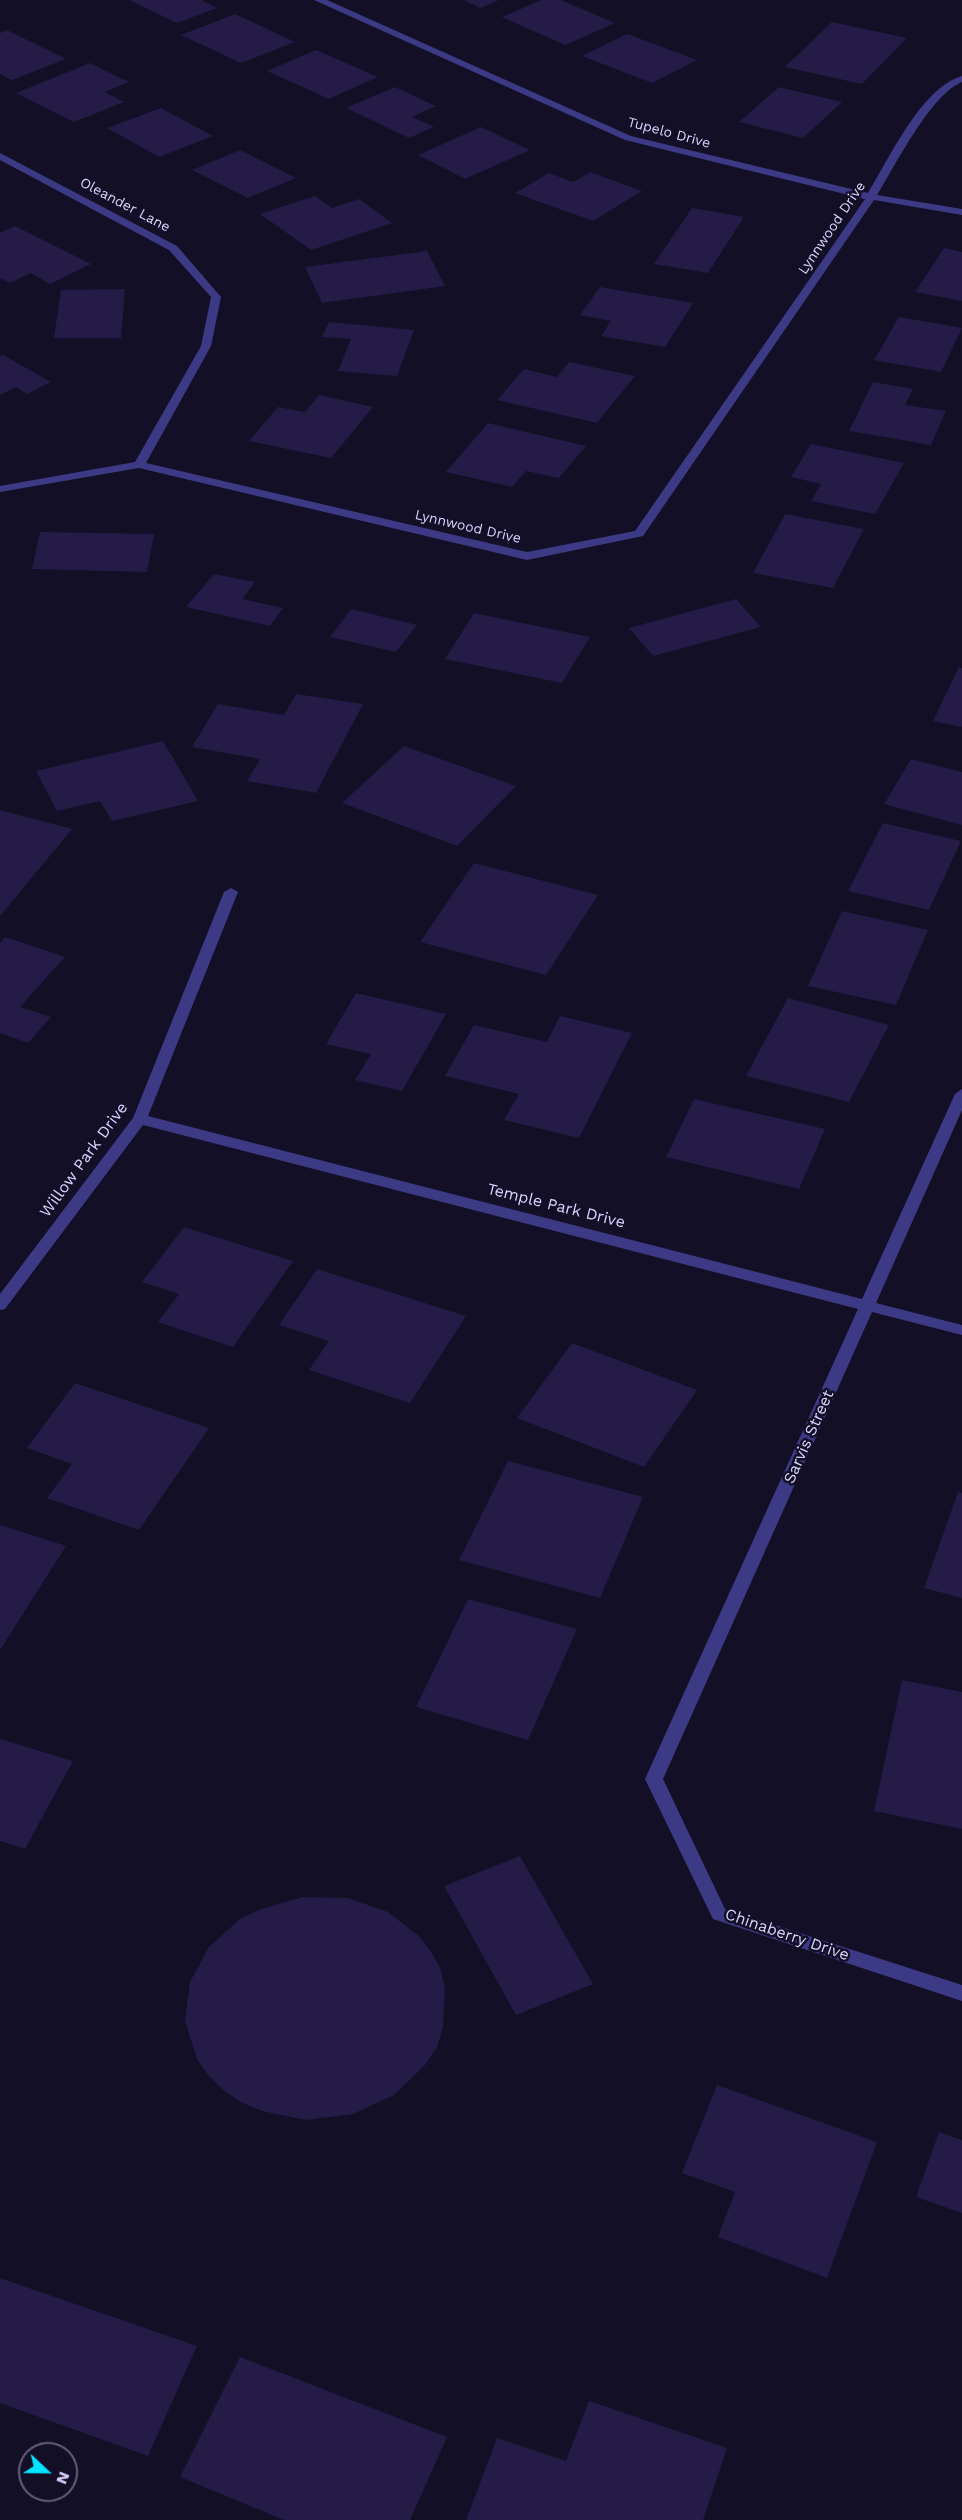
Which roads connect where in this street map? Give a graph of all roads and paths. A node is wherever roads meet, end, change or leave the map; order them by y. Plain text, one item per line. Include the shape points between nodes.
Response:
1 (319, 0) edge
2 (962, 80) edge
3 (0, 156) edge
4 (872, 197) junction
5 (962, 212) edge
6 (139, 465) junction
7 (0, 489) edge
8 (231, 892) dead end
9 (962, 1094) edge
10 (140, 1119) junction
11 (869, 1304) junction
12 (0, 1305) edge
13 (962, 1330) edge
14 (654, 1779) joint
15 (962, 1993) edge

1 - 4 street, Tupelo Drive via 628,138
2 - 4 street, Lynnwood Drive via 952,83 925,109
3 - 6 street, Oleander Lane via 173,248 216,297 206,346
4 - 5 street, Tupelo Drive
4 - 6 street, Lynnwood Drive via 639,534 527,556
6 - 7 street, Lynnwood Drive
8 - 10 street, Willow Park Drive
9 - 11 street, Sarvis Street
10 - 11 street, Temple Park Drive
10 - 12 street, Willow Park Drive
11 - 13 street, Temple Park Drive
11 - 14 street, Sarvis Street
14 - 15 street, Chinaberry Drive via 719,1914

